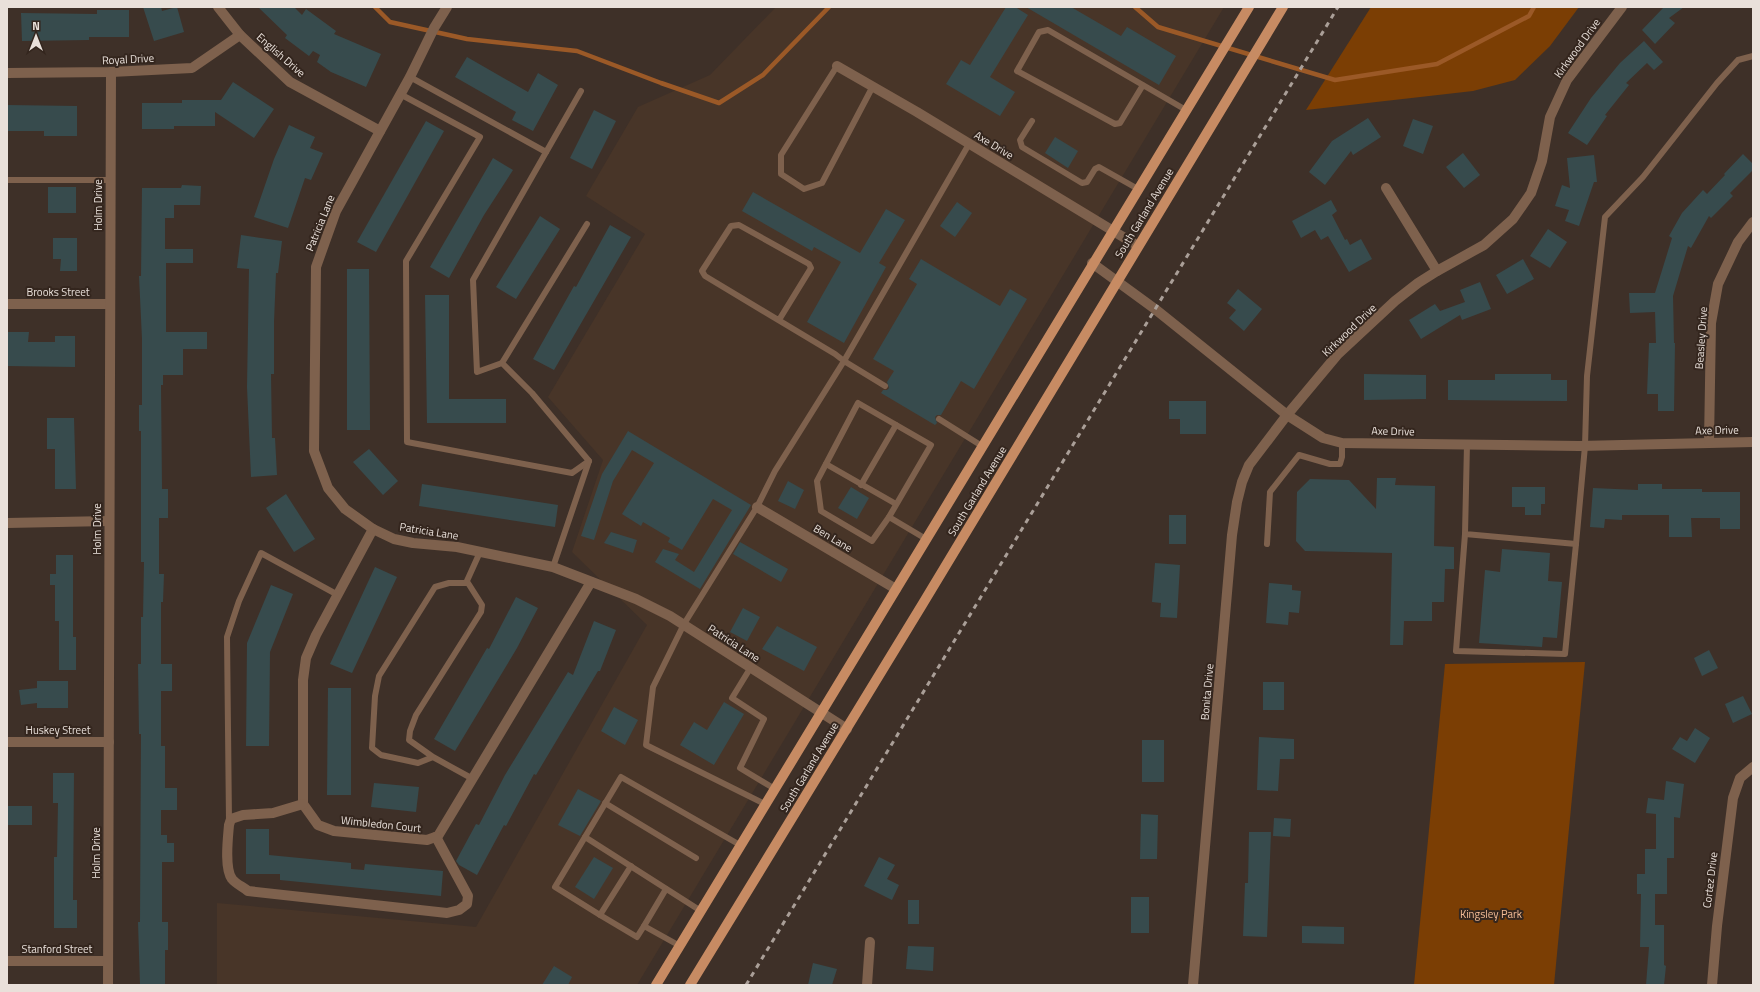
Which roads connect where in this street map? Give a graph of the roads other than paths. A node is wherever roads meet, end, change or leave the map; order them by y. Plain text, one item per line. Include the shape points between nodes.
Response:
1 (218, 7) edge
2 (447, 7) edge
3 (1249, 7) edge
4 (1283, 7) edge
5 (1622, 7) edge
6 (240, 35) junction
7 (1753, 56) edge
8 (837, 66) joint
9 (111, 72) junction
10 (7, 73) edge
11 (410, 77) junction
12 (1143, 85) junction
13 (873, 86) junction
14 (581, 91) dead end
15 (400, 94) junction
16 (1186, 110) junction
17 (1032, 121) dead end
18 (380, 131) junction
19 (969, 144) junction
20 (546, 152) junction
21 (7, 180) edge
22 (110, 180) junction
23 (1386, 188) dead end
24 (1138, 189) junction
25 (1753, 222) edge
26 (587, 224) dead end
27 (1113, 231) junction
28 (1138, 246) junction
29 (1092, 263) junction
30 (1437, 271) junction
31 (1118, 281) junction
32 (7, 304) edge
33 (110, 304) junction
34 (779, 320) junction
35 (844, 361) junction
36 (502, 363) junction
37 (885, 386) dead end
38 (1287, 415) junction
39 (939, 419) dead end
40 (896, 425) junction
41 (1709, 442) junction
42 (1753, 442) edge
43 (1342, 443) junction
44 (1467, 444) junction
45 (982, 446) junction
46 (1585, 446) junction
47 (589, 461) junction
48 (826, 464) junction
49 (861, 485) junction
50 (896, 504) junction
51 (757, 507) junction
52 (889, 517) junction
53 (109, 521) junction
54 (7, 523) edge
55 (373, 529) junction
56 (1465, 534) junction
57 (926, 539) junction
58 (1267, 544) dead end
59 (1576, 544) junction
60 (480, 552) junction
61 (553, 567) junction
62 (591, 582) junction
63 (466, 583) junction
64 (896, 590) junction
65 (338, 595) junction
66 (684, 624) junction
67 (750, 667) junction
68 (821, 713) junction
69 (846, 729) junction
70 (7, 742) edge
71 (108, 742) junction
72 (433, 757) junction
73 (1753, 767) edge
74 (474, 779) junction
75 (774, 789) junction
76 (605, 803) junction
77 (303, 804) junction
78 (765, 804) junction
79 (229, 825) junction
80 (436, 837) junction
81 (584, 837) junction
82 (740, 845) junction
83 (696, 858) dead end
84 (631, 866) junction
85 (666, 889) junction
86 (701, 911) junction
87 (600, 915) junction
88 (644, 926) junction
89 (870, 942) dead end
90 (680, 946) junction
91 (7, 962) edge
92 (108, 962) junction
93 (108, 985) edge
94 (656, 985) edge
95 (690, 985) edge
96 (867, 985) edge
97 (1193, 985) edge
98 (1712, 985) edge

1 - 6 street, English Drive
2 - 11 street, Patricia Lane
3 - 16 main road, South Garland Avenue
4 - 28 main road, South Garland Avenue
5 - 30 street, Kirkwood Drive via 1567,80 1550,117 1542,161 1532,193 1513,219 1484,245
6 - 9 street, Royal Drive via 192,68
6 - 18 street, English Drive via 290,82
7 - 46 lane via 1738,60 1643,177 1605,217 1587,376
8 - 13 street, Axe Drive
8 - 13 lane via 781,155 781,174 804,189 822,183
9 - 10 street, Royal Drive
9 - 22 street, Holm Drive
11 - 15 street, Patricia Lane
11 - 20 lane
12 - 12 lane via 1048,30 1039,32 1017,71 1116,124 1120,122
12 - 16 lane
13 - 19 street, Axe Drive
14 - 20 lane
15 - 18 street, Patricia Lane
15 - 47 lane via 480,137 406,261 407,442 572,473
16 - 24 main road, South Garland Avenue
17 - 24 lane via 1020,140 1022,147 1082,182 1087,182 1094,169 1099,167
18 - 55 street, Patricia Lane via 336,211 316,267 314,451 328,488 345,509
19 - 27 street, Axe Drive
19 - 35 lane
20 - 36 lane via 473,280 477,372
21 - 22 lane
22 - 33 street, Holm Drive
23 - 30 street
24 - 27 main road, South Garland Avenue
25 - 41 street, Beasley Drive via 1738,242 1718,284 1711,323
26 - 36 lane
27 - 28 street, Axe Drive
27 - 29 main road, South Garland Avenue
28 - 31 main road, South Garland Avenue
29 - 31 street, Axe Drive
29 - 45 main road, South Garland Avenue
30 - 38 street, Kirkwood Drive via 1395,301 1338,354
31 - 38 street, Axe Drive
31 - 69 main road, South Garland Avenue
32 - 33 street, Brooks Street
33 - 53 street, Holm Drive
34 - 34 lane via 705,276 702,270 731,226 739,225 809,264 811,268
34 - 35 lane
35 - 37 lane
35 - 51 lane via 775,471
36 - 47 lane via 532,392
38 - 43 street, Axe Drive via 1323,438
38 - 97 street, Bonita Drive via 1249,465 1236,502
39 - 45 lane
40 - 48 lane via 858,403
40 - 49 lane
40 - 50 lane via 931,445
41 - 42 street, Axe Drive
41 - 46 street, Axe Drive
43 - 44 street, Axe Drive
43 - 58 lane via 1340,464 1330,464 1299,455 1270,492
44 - 46 street, Axe Drive
44 - 56 lane
45 - 57 main road, South Garland Avenue
46 - 59 lane
47 - 61 lane
48 - 49 lane
48 - 52 lane via 817,482 821,511 872,541
49 - 50 lane
50 - 52 lane
51 - 64 street, Ben Lane
51 - 66 lane
52 - 57 lane
53 - 54 street
53 - 71 street, Holm Drive
55 - 60 street, Patricia Lane via 394,539
55 - 65 street
56 - 59 lane
56 - 59 lane via 1456,651 1565,654
57 - 64 main road, South Garland Avenue
60 - 61 street, Patricia Lane
60 - 63 lane
61 - 62 street, Patricia Lane
62 - 66 street, Patricia Lane via 636,599
62 - 74 street, Wimbledon Court
63 - 72 lane via 482,605 481,612 416,715 410,731 409,740
63 - 72 lane via 435,587 380,676 375,696 372,748 381,755 418,763
64 - 68 main road, South Garland Avenue
65 - 77 street via 306,658 303,680
65 - 79 lane via 261,553 239,601 227,637
66 - 67 street, Patricia Lane
66 - 78 lane via 654,687 646,745
67 - 68 street, Patricia Lane
67 - 75 lane via 732,698 764,719 740,768
68 - 69 street, Patricia Lane
68 - 75 main road, South Garland Avenue
69 - 95 main road, South Garland Avenue
70 - 71 street, Huskey Street
71 - 92 street, Holm Drive
72 - 74 lane
73 - 98 street, Cortez Drive via 1740,778 1733,798
74 - 80 street, Wimbledon Court
75 - 78 main road, South Garland Avenue
76 - 81 lane
76 - 82 lane via 621,777
76 - 83 lane
77 - 79 street via 273,813 243,815 231,820
77 - 80 street, Wimbledon Court via 318,825 334,831 427,840
78 - 82 main road, South Garland Avenue
79 - 80 street via 228,871 232,879 248,891 447,913 459,910 467,904 468,896
81 - 84 lane
81 - 87 lane via 555,887
82 - 86 main road, South Garland Avenue
84 - 85 lane
84 - 87 lane
85 - 86 lane
85 - 88 lane
86 - 90 main road, South Garland Avenue
87 - 88 lane via 637,937
88 - 90 lane
89 - 96 street
90 - 94 main road, South Garland Avenue
91 - 92 street, Stanford Street
92 - 93 street, Holm Drive

